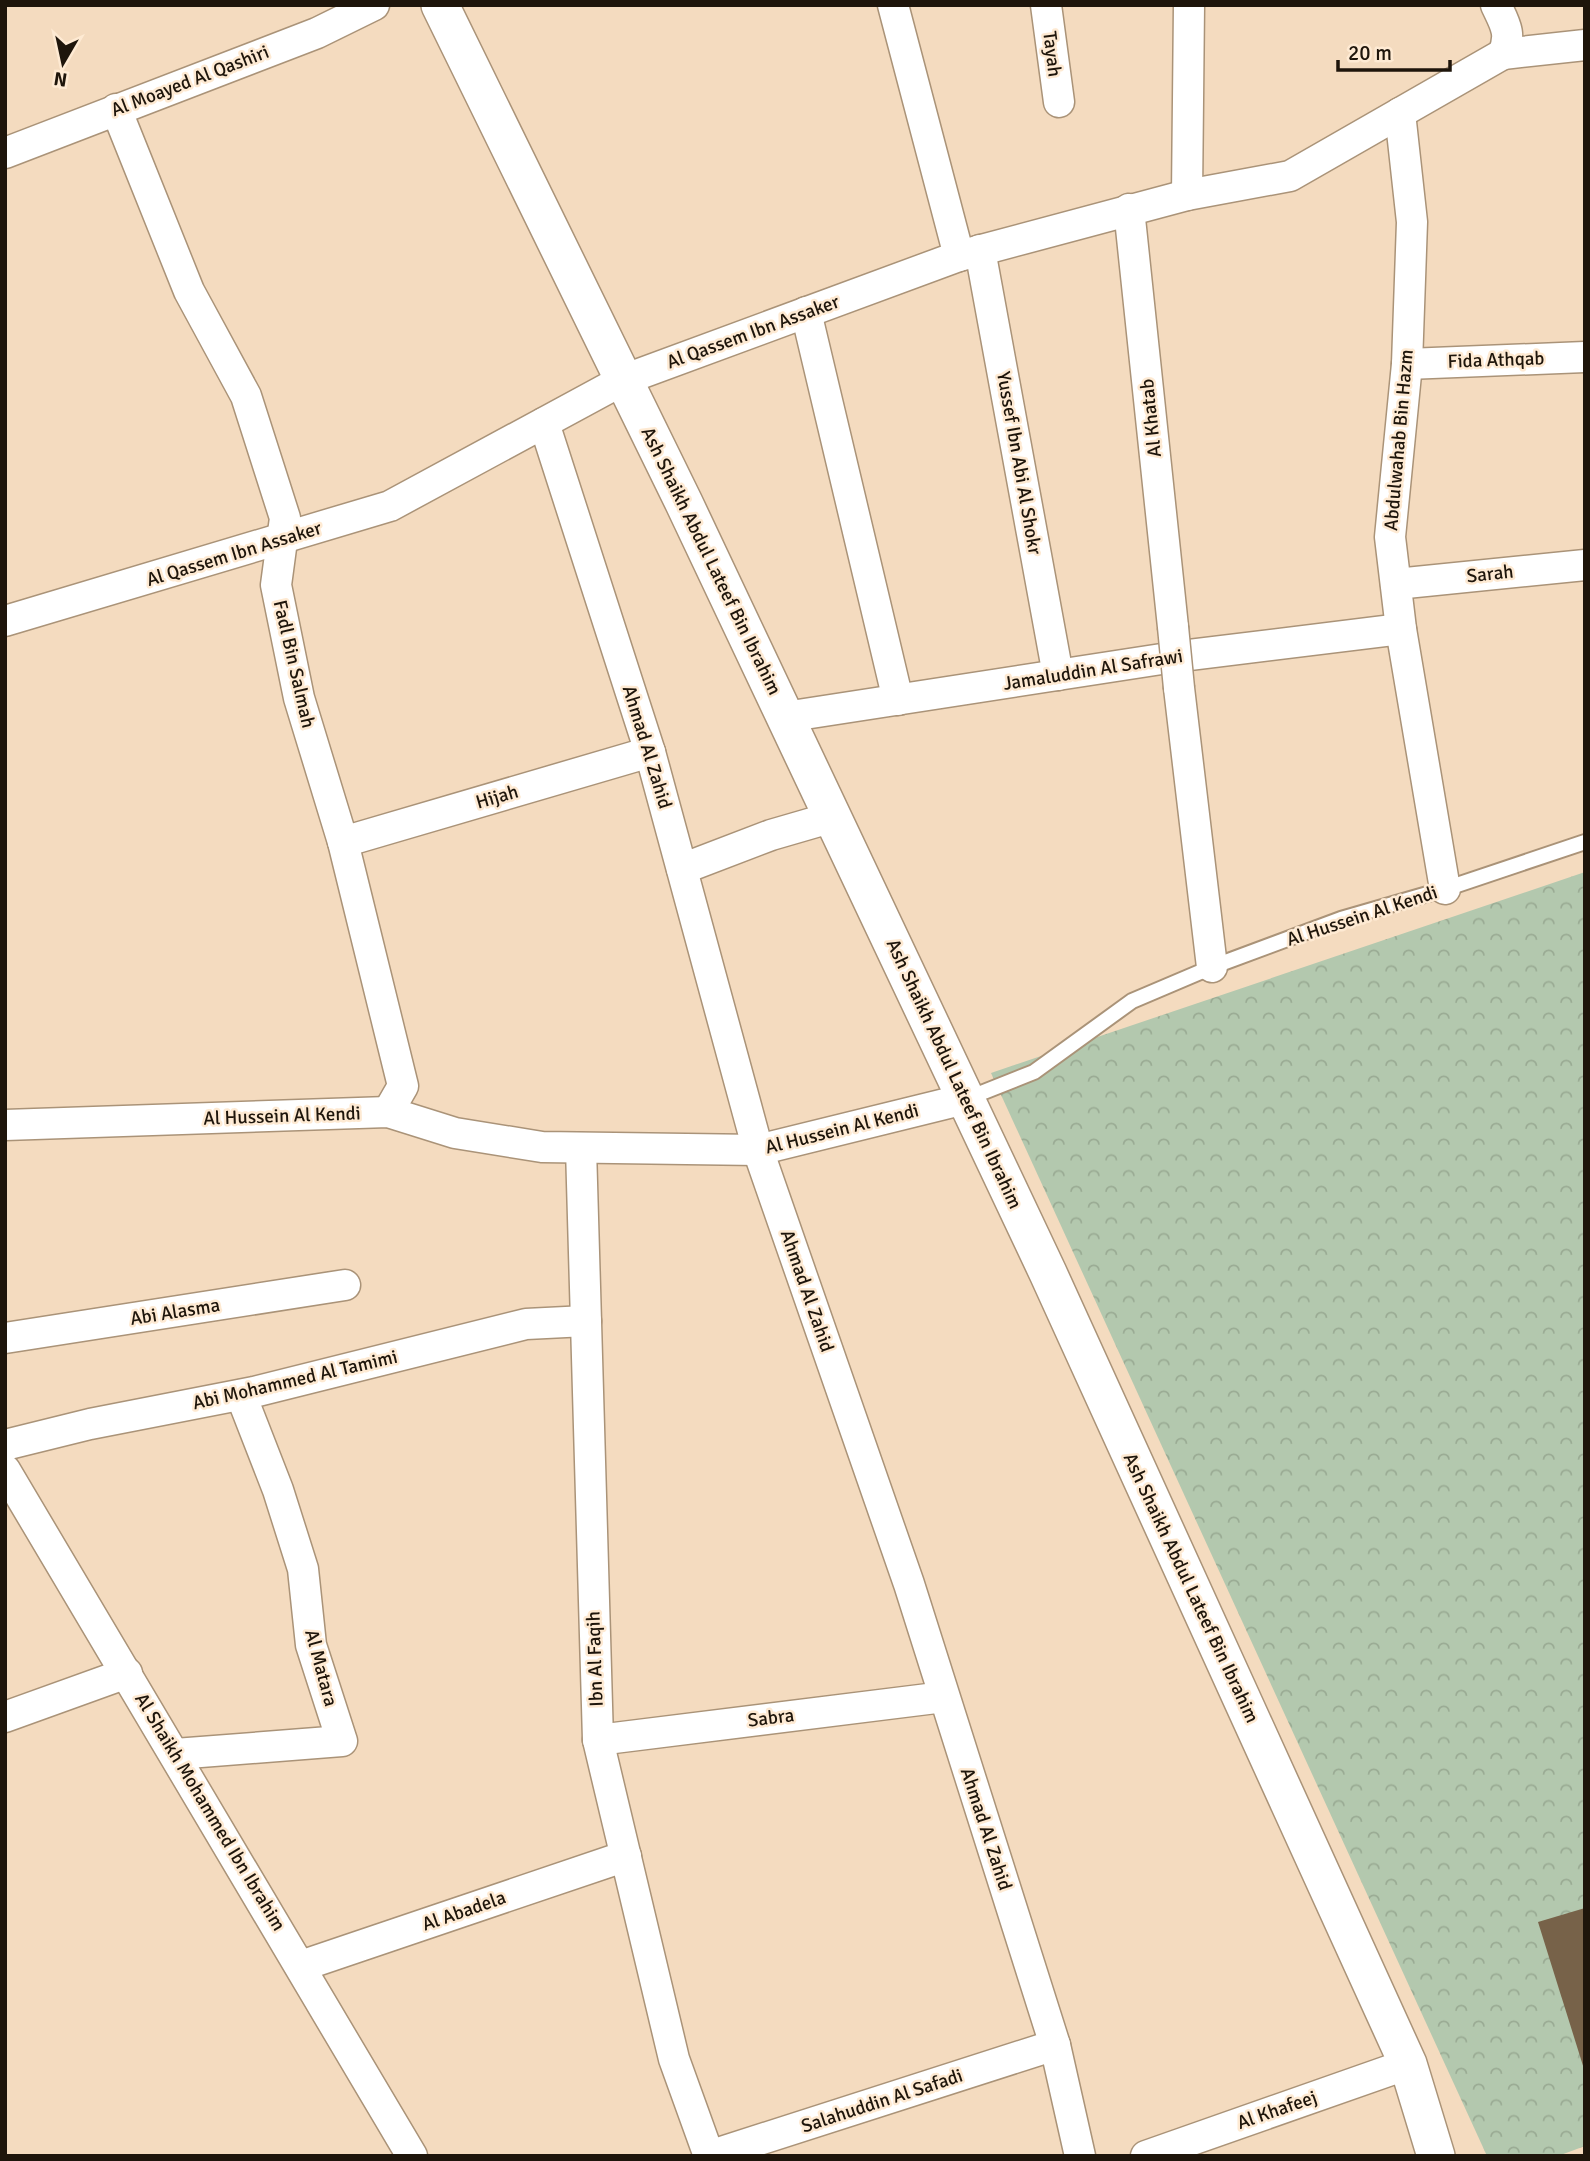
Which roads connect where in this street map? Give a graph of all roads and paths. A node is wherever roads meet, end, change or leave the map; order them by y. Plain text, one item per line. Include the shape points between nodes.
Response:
1 (374, 5) edge
2 (440, 5) edge
3 (893, 5) edge
4 (1046, 5) edge
5 (1189, 5) edge
6 (1496, 5) edge
7 (1585, 45) edge
8 (1506, 48) junction
9 (1059, 102) dead end
10 (117, 110) junction
11 (1401, 113) junction
12 (5, 153) edge
13 (1187, 195) junction
14 (1129, 209) junction
15 (970, 253) junction
16 (807, 312) junction
17 (1585, 357) edge
18 (1408, 364) junction
19 (623, 380) junction
20 (544, 423) junction
21 (282, 540) junction
22 (1585, 565) edge
23 (1396, 584) junction
24 (5, 621) edge
25 (1401, 629) junction
26 (1058, 675) junction
27 (898, 700) junction
28 (785, 717) junction
29 (650, 752) junction
30 (832, 817) junction
31 (343, 842) junction
32 (1585, 842) edge
33 (682, 869) junction
34 (1445, 889) junction
35 (1212, 967) junction
36 (965, 1099) junction
37 (388, 1112) junction
38 (5, 1125) edge
39 (581, 1148) junction
40 (758, 1150) junction
41 (345, 1285) dead end
42 (586, 1321) junction
43 (5, 1338) edge
44 (241, 1395) junction
45 (5, 1445) edge
46 (5, 1470) edge
47 (127, 1673) junction
48 (944, 1697) junction
49 (5, 1717) edge
50 (598, 1740) junction
51 (175, 1754) junction
52 (626, 1856) junction
53 (301, 1966) junction
54 (1055, 2045) junction
55 (1408, 2064) junction
56 (412, 2156) edge
57 (709, 2156) edge
58 (1080, 2156) edge
59 (1146, 2156) edge
60 (1436, 2156) edge

1 - 10 street, Al Moayed Al Qashiri via 317,33
2 - 19 street, Ash Shaikh Abdul Lateef Bin Ibrahim
3 - 15 street, Yussef Ibn Abi Al Shokr
4 - 9 street, Tayah
5 - 13 street
6 - 8 street via 1509,30
7 - 8 street, Al Qassem Ibn Assaker
8 - 11 street, Al Qassem Ibn Assaker
10 - 12 street, Al Moayed Al Qashiri
10 - 21 street, Fadl Bin Salmah via 189,291 246,396 285,517
11 - 13 street, Al Qassem Ibn Assaker via 1290,176
11 - 18 street, Abdulwahab Bin Hazm via 1412,222
13 - 14 street, Al Qassem Ibn Assaker
14 - 15 street, Al Qassem Ibn Assaker
14 - 35 street, Al Khatab, bridge
15 - 16 street, Al Qassem Ibn Assaker
15 - 26 street, Yussef Ibn Abi Al Shokr
16 - 19 street, Al Qassem Ibn Assaker
16 - 27 street
17 - 18 street, Fida Athqab
18 - 23 street, Abdulwahab Bin Hazm via 1390,537
19 - 20 street, Al Qassem Ibn Assaker
19 - 28 street, Ash Shaikh Abdul Lateef Bin Ibrahim
20 - 21 street, Al Qassem Ibn Assaker via 390,506
20 - 29 street, Ahmad Al Zahid
21 - 24 street, Al Qassem Ibn Assaker
21 - 31 street, Fadl Bin Salmah via 276,585 299,698
22 - 23 street, Sarah
23 - 25 street, Abdulwahab Bin Hazm
25 - 26 street, Jamaluddin Al Safrawi
25 - 34 street, Abdulwahab Bin Hazm
26 - 27 street, Jamaluddin Al Safrawi
27 - 28 street, Jamaluddin Al Safrawi
28 - 30 street, Ash Shaikh Abdul Lateef Bin Ibrahim
29 - 31 street, Hijah
29 - 33 street, Ahmad Al Zahid
30 - 33 street
30 - 36 street, Ash Shaikh Abdul Lateef Bin Ibrahim
31 - 37 street, Fadl Bin Salmah via 403,1086
32 - 34 lane, Al Hussein Al Kendi
33 - 40 street, Ahmad Al Zahid
34 - 35 lane, Al Hussein Al Kendi via 1341,919
35 - 36 lane, Al Hussein Al Kendi via 1132,1001 1034,1072
36 - 40 street, Al Hussein Al Kendi
36 - 55 street, Ash Shaikh Abdul Lateef Bin Ibrahim
37 - 38 street, Al Hussein Al Kendi
37 - 39 street, Al Hussein Al Kendi via 454,1133 542,1147
39 - 40 street, Al Hussein Al Kendi
39 - 42 street, Ibn Al Faqih
40 - 48 street, Ahmad Al Zahid
41 - 43 street, Abi Alasma
42 - 44 street, Abi Mohammed Al Tamimi via 526,1324
42 - 50 street, Ibn Al Faqih
44 - 45 street, Abi Mohammed Al Tamimi
44 - 51 street, Al Matara via 303,1569 311,1644 342,1741
46 - 47 street, Al Shaikh Mohammed Ibn Ibrahim
47 - 49 street
47 - 51 street, Al Shaikh Mohammed Ibn Ibrahim
48 - 50 street, Sabra
48 - 54 street, Ahmad Al Zahid
50 - 52 street, Ibn Al Faqih
51 - 53 street, Al Shaikh Mohammed Ibn Ibrahim
52 - 53 street, Al Abadela
52 - 57 street, Ibn Al Faqih via 674,2059
53 - 56 street, Al Shaikh Mohammed Ibn Ibrahim
54 - 57 street, Salahuddin Al Safadi
54 - 58 street, Ahmad Al Zahid
55 - 59 street, Al Khafeej
55 - 60 street, Ash Shaikh Abdul Lateef Bin Ibrahim

